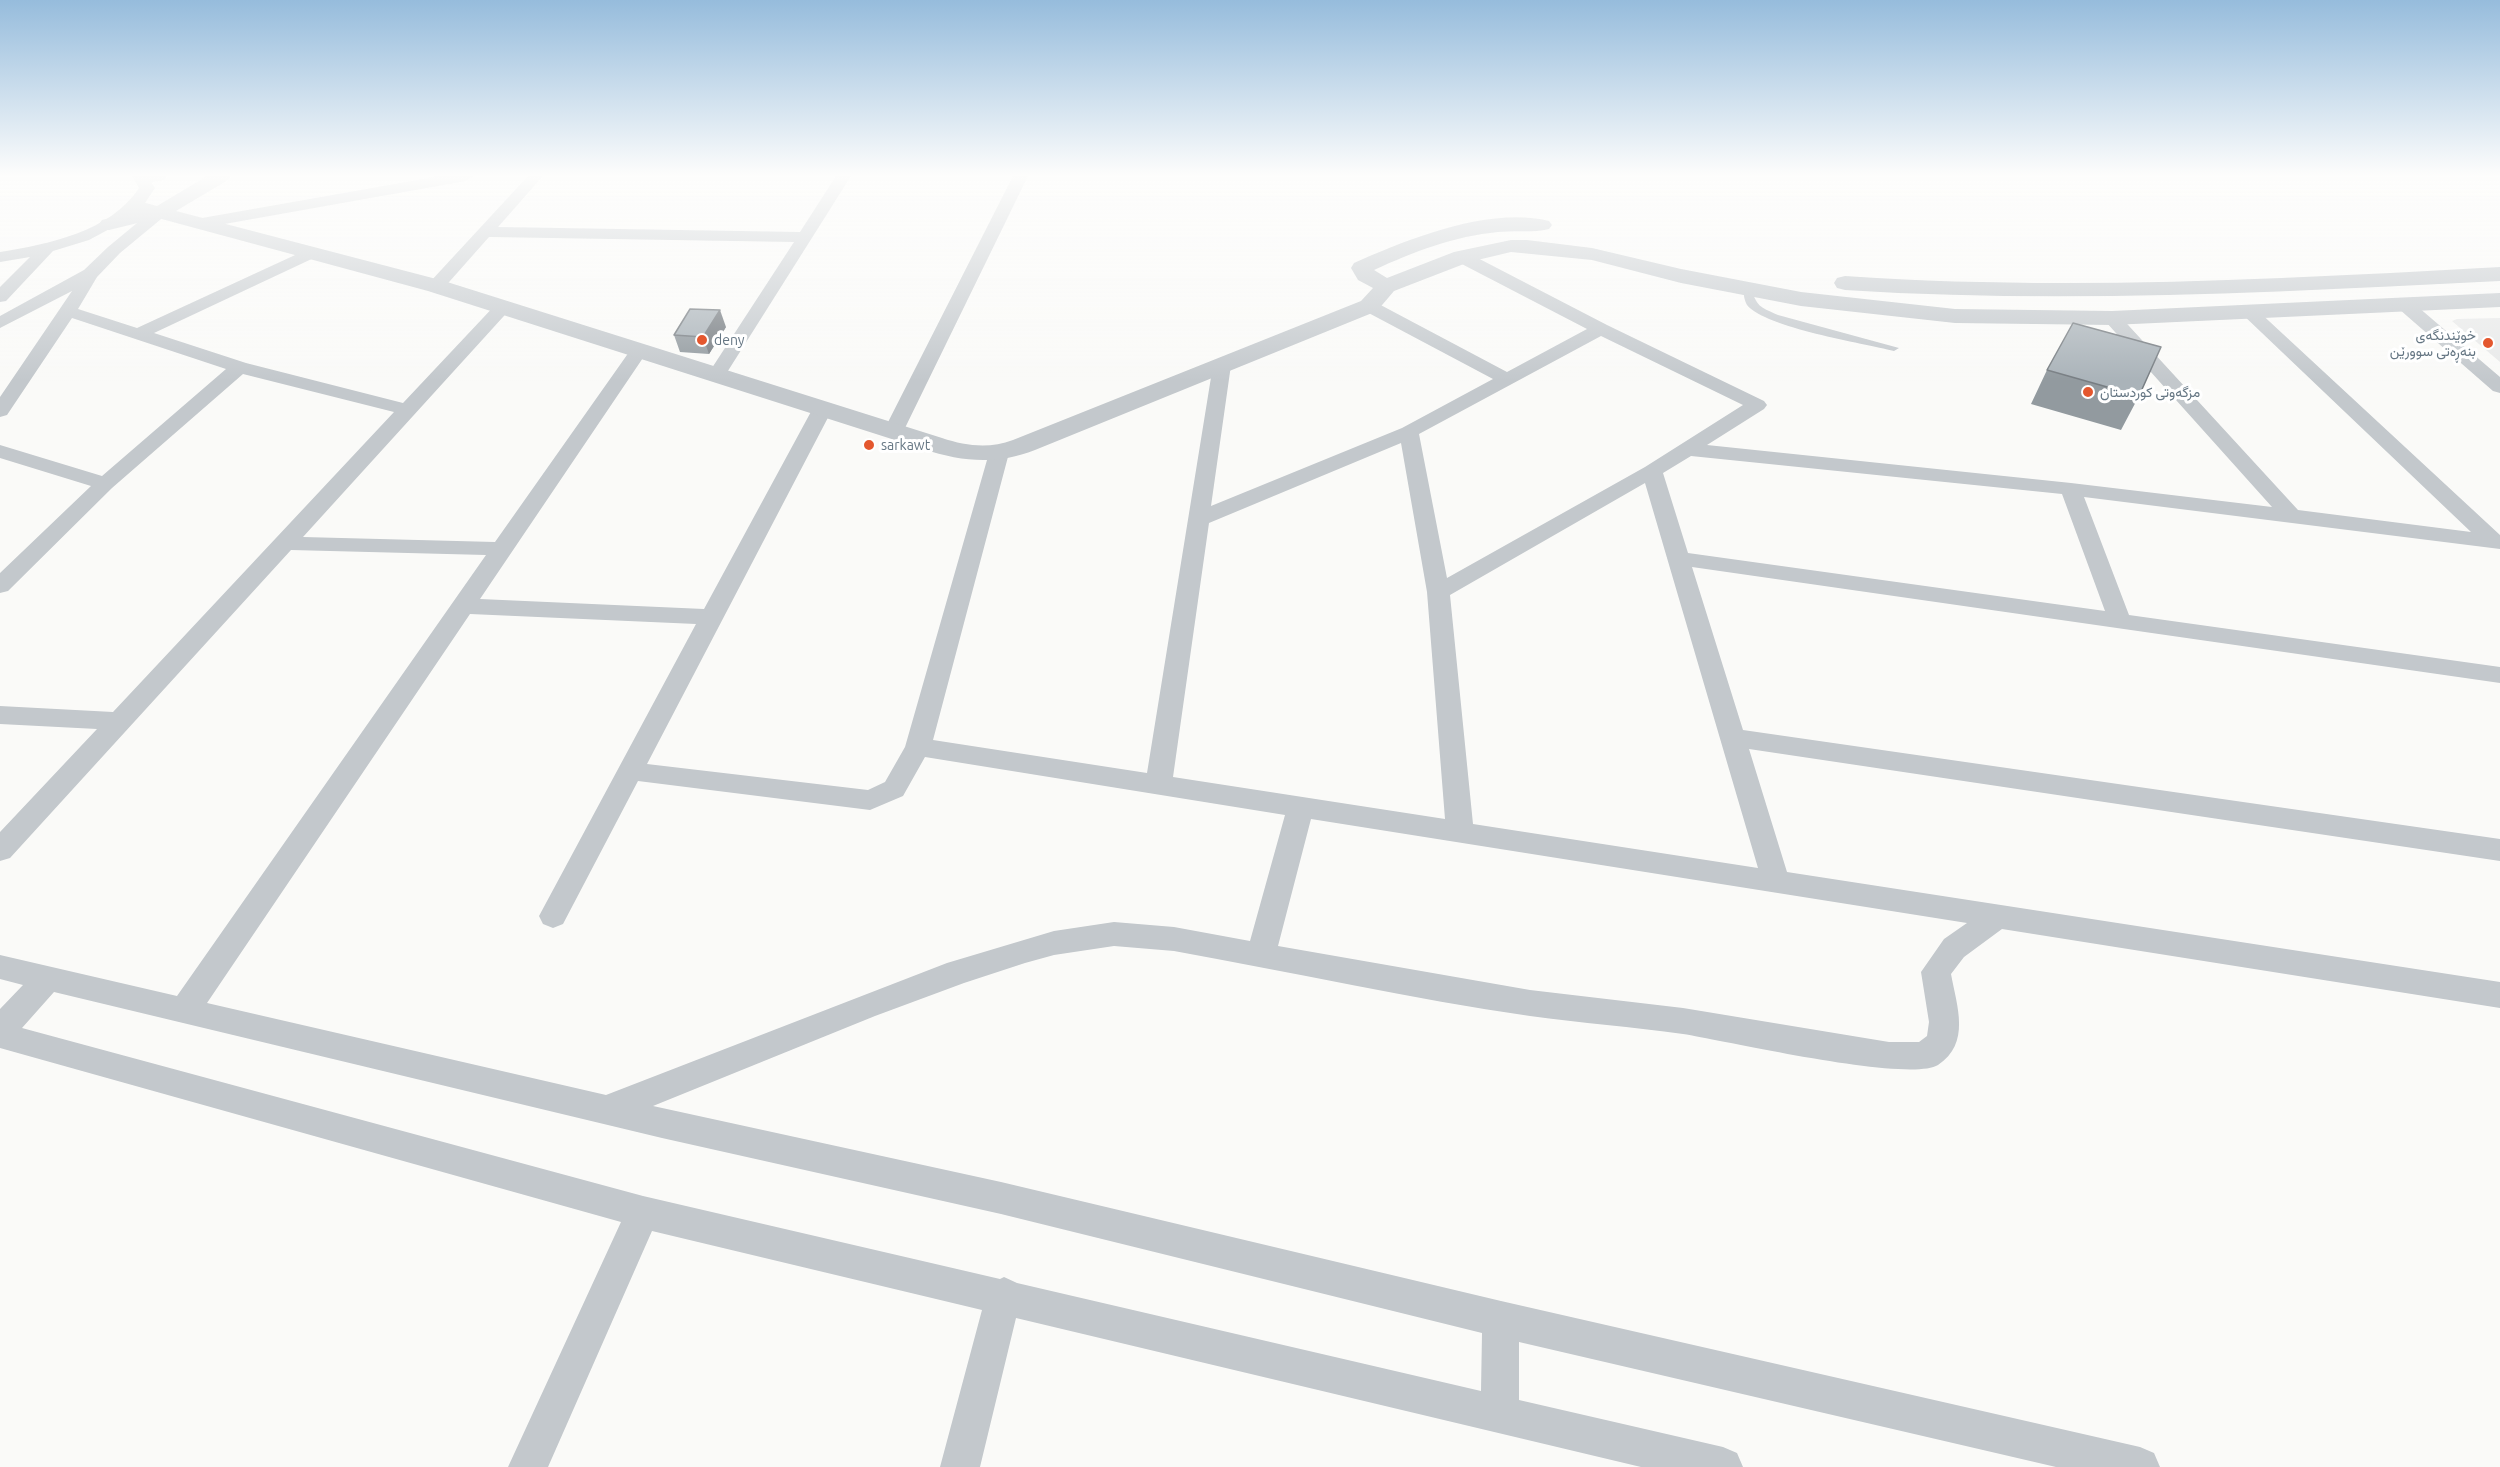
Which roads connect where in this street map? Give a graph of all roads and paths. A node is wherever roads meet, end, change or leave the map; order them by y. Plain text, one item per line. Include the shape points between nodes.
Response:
1 (55, 244) edge
2 (121, 244) edge
3 (281, 244) edge
4 (476, 244) edge
5 (799, 244) edge
6 (987, 244) edge
7 (1426, 244) edge
8 (48, 247) junction
9 (312, 253) junction
10 (1462, 257) junction
11 (0, 258) edge
12 (1701, 259) dead end
13 (90, 274) junction
14 (2500, 274) edge
15 (1750, 280) junction
16 (436, 286) junction
17 (1386, 286) junction
18 (0, 297) edge
19 (2500, 300) edge
20 (2405, 305) junction
21 (504, 306) junction
22 (1369, 306) junction
23 (68, 311) junction
24 (2250, 313) junction
25 (2112, 318) junction
26 (0, 323) edge
27 (1601, 329) junction
28 (138, 333) junction
29 (1894, 348) dead end
30 (640, 349) junction
31 (1222, 365) junction
32 (239, 367) junction
33 (717, 374) junction
34 (1505, 378) junction
35 (2500, 387) edge
36 (823, 408) junction
37 (408, 410) junction
38 (0, 411) edge
39 (894, 429) junction
40 (1409, 432) junction
41 (1686, 449) junction
42 (0, 452) edge
43 (999, 453) junction
44 (1652, 471) junction
45 (105, 484) junction
46 (2071, 489) junction
47 (2293, 518) junction
48 (1199, 519) junction
49 (285, 543) junction
50 (2497, 545) edge
51 (502, 549) junction
52 (1678, 558) junction
53 (0, 586) edge
54 (1438, 591) junction
55 (463, 606) junction
56 (712, 617) junction
57 (2120, 621) junction
58 (2500, 675) edge
59 (0, 715) edge
60 (120, 721) junction
61 (1733, 738) junction
62 (918, 747) junction
63 (630, 771) junction
64 (1159, 784) junction
65 (1301, 806) junction
66 (1460, 831) junction
67 (0, 850) edge
68 (2500, 850) edge
69 (1776, 881) junction
70 (553, 916) dead end
71 (1998, 916) junction
72 (1261, 955) junction
73 (0, 967) edge
74 (49, 978) junction
75 (2500, 995) edge
76 (184, 1011) junction
77 (0, 1030) edge
78 (0, 1035) edge
79 (606, 1110) junction
80 (643, 1212) junction
81 (1004, 1296) junction
82 (1501, 1319) junction
83 (1500, 1413) junction
84 (528, 1467) edge
85 (960, 1467) edge
86 (1724, 1467) edge
87 (2140, 1467) edge

1 - 8 street
2 - 13 street
3 - 9 street
4 - 16 street
5 - 33 street
6 - 39 street
7 - 17 street via 1362,268 1366,275
8 - 11 street
8 - 18 street
9 - 16 street
9 - 28 street
10 - 15 street via 1511,246 1544,246
10 - 17 street
10 - 27 street
12 - 15 street
13 - 23 street
13 - 26 street
14 - 15 street via 2037,292 1892,287 1787,278
15 - 25 street via 1823,302 1955,316
15 - 29 lane via 1751,303 1772,316
16 - 21 street
17 - 22 street
19 - 20 street
20 - 24 street
20 - 35 street
21 - 30 street
21 - 37 street
22 - 31 street
22 - 34 street
23 - 28 street
23 - 38 street
24 - 25 street
24 - 50 street
25 - 47 street
27 - 34 street
27 - 41 street via 1757,405
28 - 32 street
30 - 33 street
30 - 51 street
31 - 43 street
31 - 48 street
32 - 37 street
32 - 45 street
33 - 36 street
34 - 40 street
36 - 39 street
36 - 56 street
37 - 49 street
39 - 43 street via 971,454
40 - 48 street
40 - 54 street
41 - 44 street
41 - 46 street
42 - 45 street
43 - 62 street
44 - 52 street
44 - 54 street
45 - 53 street
46 - 47 street
46 - 57 street
47 - 50 street
48 - 64 street
49 - 51 street
49 - 60 street
51 - 55 street
52 - 57 street
52 - 61 street
54 - 66 street
55 - 56 street
55 - 76 street
56 - 63 street
57 - 58 street
59 - 60 street
60 - 67 street
61 - 68 street
61 - 69 street
62 - 63 street via 894,789 870,800
62 - 64 street
63 - 70 street
64 - 65 street
65 - 66 street
65 - 72 street
66 - 69 street
69 - 71 street
71 - 72 street via 1954,948 1936,972 1944,1022 1942,1043 1925,1056 1888,1056 1683,1021 1530,1003
71 - 75 street
72 - 79 street via 1144,935 1114,934 1054,943 948,976
73 - 74 street
74 - 76 street
74 - 77 street
76 - 79 street
78 - 80 street
79 - 82 street via 1013,1201
80 - 81 street
80 - 84 street
81 - 83 street
81 - 85 street
82 - 83 street
82 - 87 street
83 - 86 street

